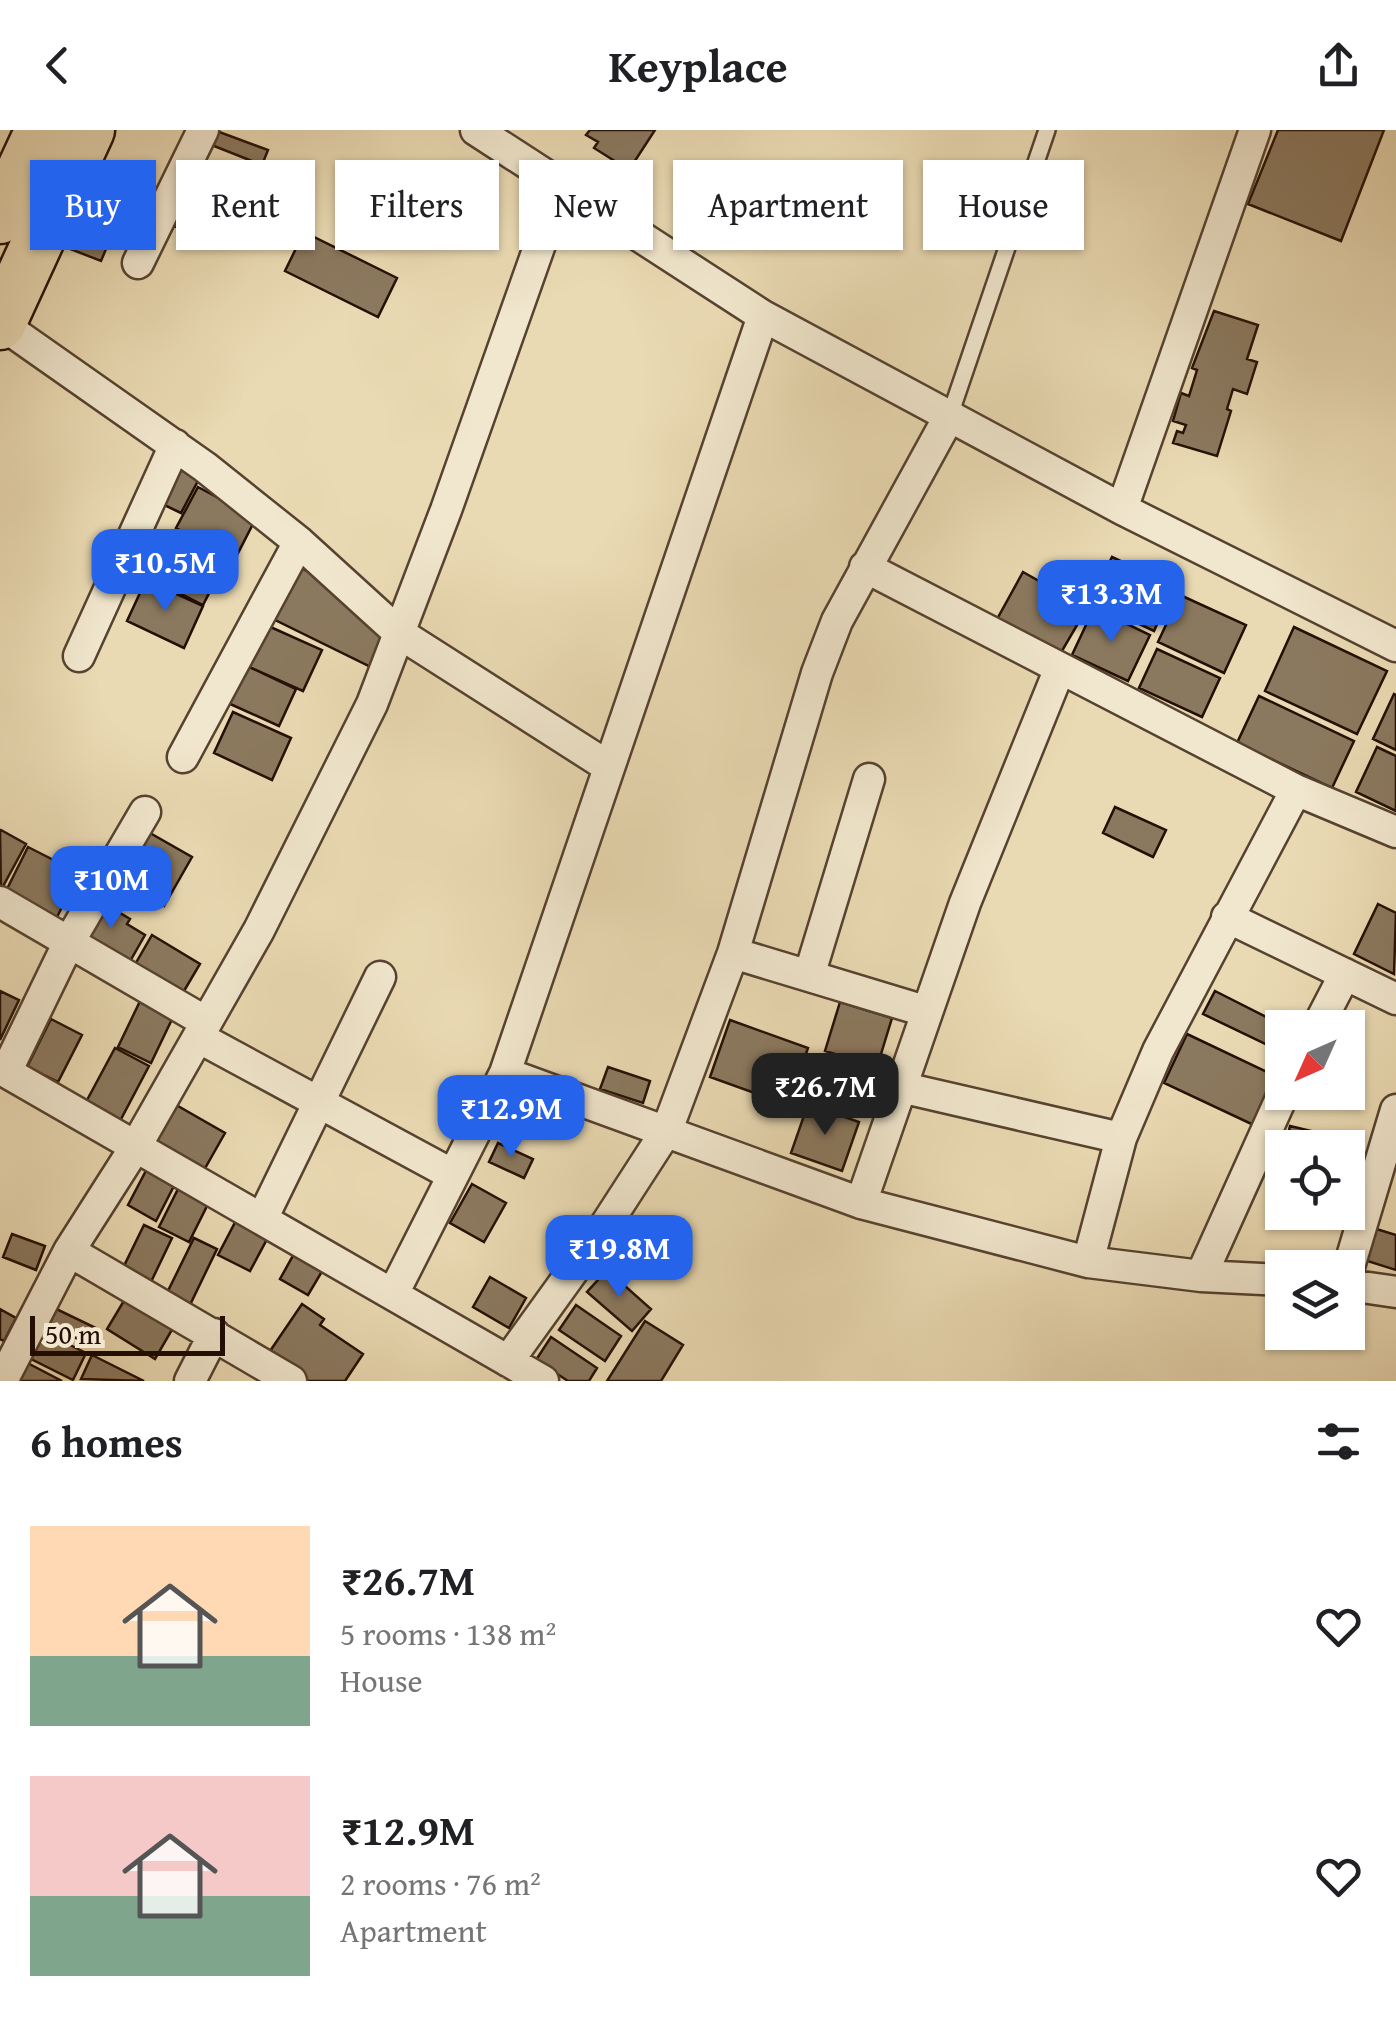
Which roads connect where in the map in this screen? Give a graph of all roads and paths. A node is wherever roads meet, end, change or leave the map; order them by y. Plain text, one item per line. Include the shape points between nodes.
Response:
1 (41, 130) edge
2 (89, 130) edge
3 (203, 130) edge
4 (476, 130) edge
5 (1048, 130) edge
6 (1254, 130) edge
7 (513, 140) edge
8 (535, 160) edge
9 (0, 218) edge
10 (653, 244) edge
11 (537, 250) edge
12 (138, 263) dead end
13 (764, 316) junction
14 (0, 324) edge
15 (950, 416) junction
16 (174, 444) junction
17 (1122, 509) junction
18 (299, 542) junction
19 (865, 567) junction
20 (399, 633) junction
21 (1396, 646) edge
22 (79, 656) dead end
23 (1060, 668) junction
24 (182, 756) dead end
25 (610, 767) junction
26 (869, 779) dead end
27 (1296, 790) junction
28 (145, 812) dead end
29 (1396, 832) edge
30 (0, 902) edge
31 (1227, 917) junction
32 (69, 942) junction
33 (733, 953) junction
34 (1345, 974) junction
35 (809, 976) junction
36 (380, 977) dead end
37 (1396, 999) edge
38 (1326, 1010) edge
39 (926, 1011) junction
40 (202, 1029) junction
41 (505, 1073) junction
42 (2, 1074) edge
43 (900, 1087) junction
44 (318, 1102) junction
45 (1276, 1110) edge
46 (1396, 1110) edge
47 (667, 1130) junction
48 (1122, 1138) junction
49 (136, 1146) junction
50 (452, 1175) junction
51 (862, 1203) junction
52 (262, 1219) junction
53 (1354, 1250) edge
54 (70, 1252) junction
55 (1088, 1262) junction
56 (1201, 1276) junction
57 (1265, 1279) edge
58 (1365, 1287) edge
59 (1396, 1292) edge
60 (392, 1294) junction
61 (214, 1334) junction
62 (508, 1361) junction
63 (2, 1381) edge
64 (190, 1381) edge
65 (291, 1381) edge
66 (543, 1381) edge

1 - 9 highway
2 - 14 highway
3 - 12 street
4 - 7 street
5 - 15 lane
6 - 17 street
7 - 8 street
10 - 13 street
11 - 20 street
13 - 15 street
13 - 25 street
14 - 16 street
15 - 17 street
15 - 19 street
16 - 18 street
16 - 22 street
17 - 21 street
18 - 20 street
18 - 24 street
19 - 23 street
19 - 33 street via 817,673
20 - 25 street
20 - 40 street via 372,704
23 - 27 street
23 - 39 street
25 - 41 street
26 - 35 street
27 - 29 street
27 - 31 street
28 - 32 street
30 - 32 street
31 - 34 street
31 - 48 street
32 - 40 street
32 - 42 street
33 - 35 street
33 - 47 street
34 - 37 street
34 - 38 street
35 - 39 street
36 - 44 street
39 - 43 street
40 - 44 street
40 - 49 street
41 - 47 street
41 - 50 street
42 - 49 street
43 - 48 street
43 - 51 street
44 - 50 street
44 - 52 street
45 - 56 street
46 - 53 street
47 - 51 street
47 - 62 street
48 - 55 street
49 - 52 street
49 - 54 street
50 - 60 street
51 - 55 street
52 - 60 street
54 - 61 street
54 - 63 street
55 - 56 street
56 - 57 street
58 - 59 street
60 - 62 street
61 - 64 street
61 - 65 street
62 - 66 street

